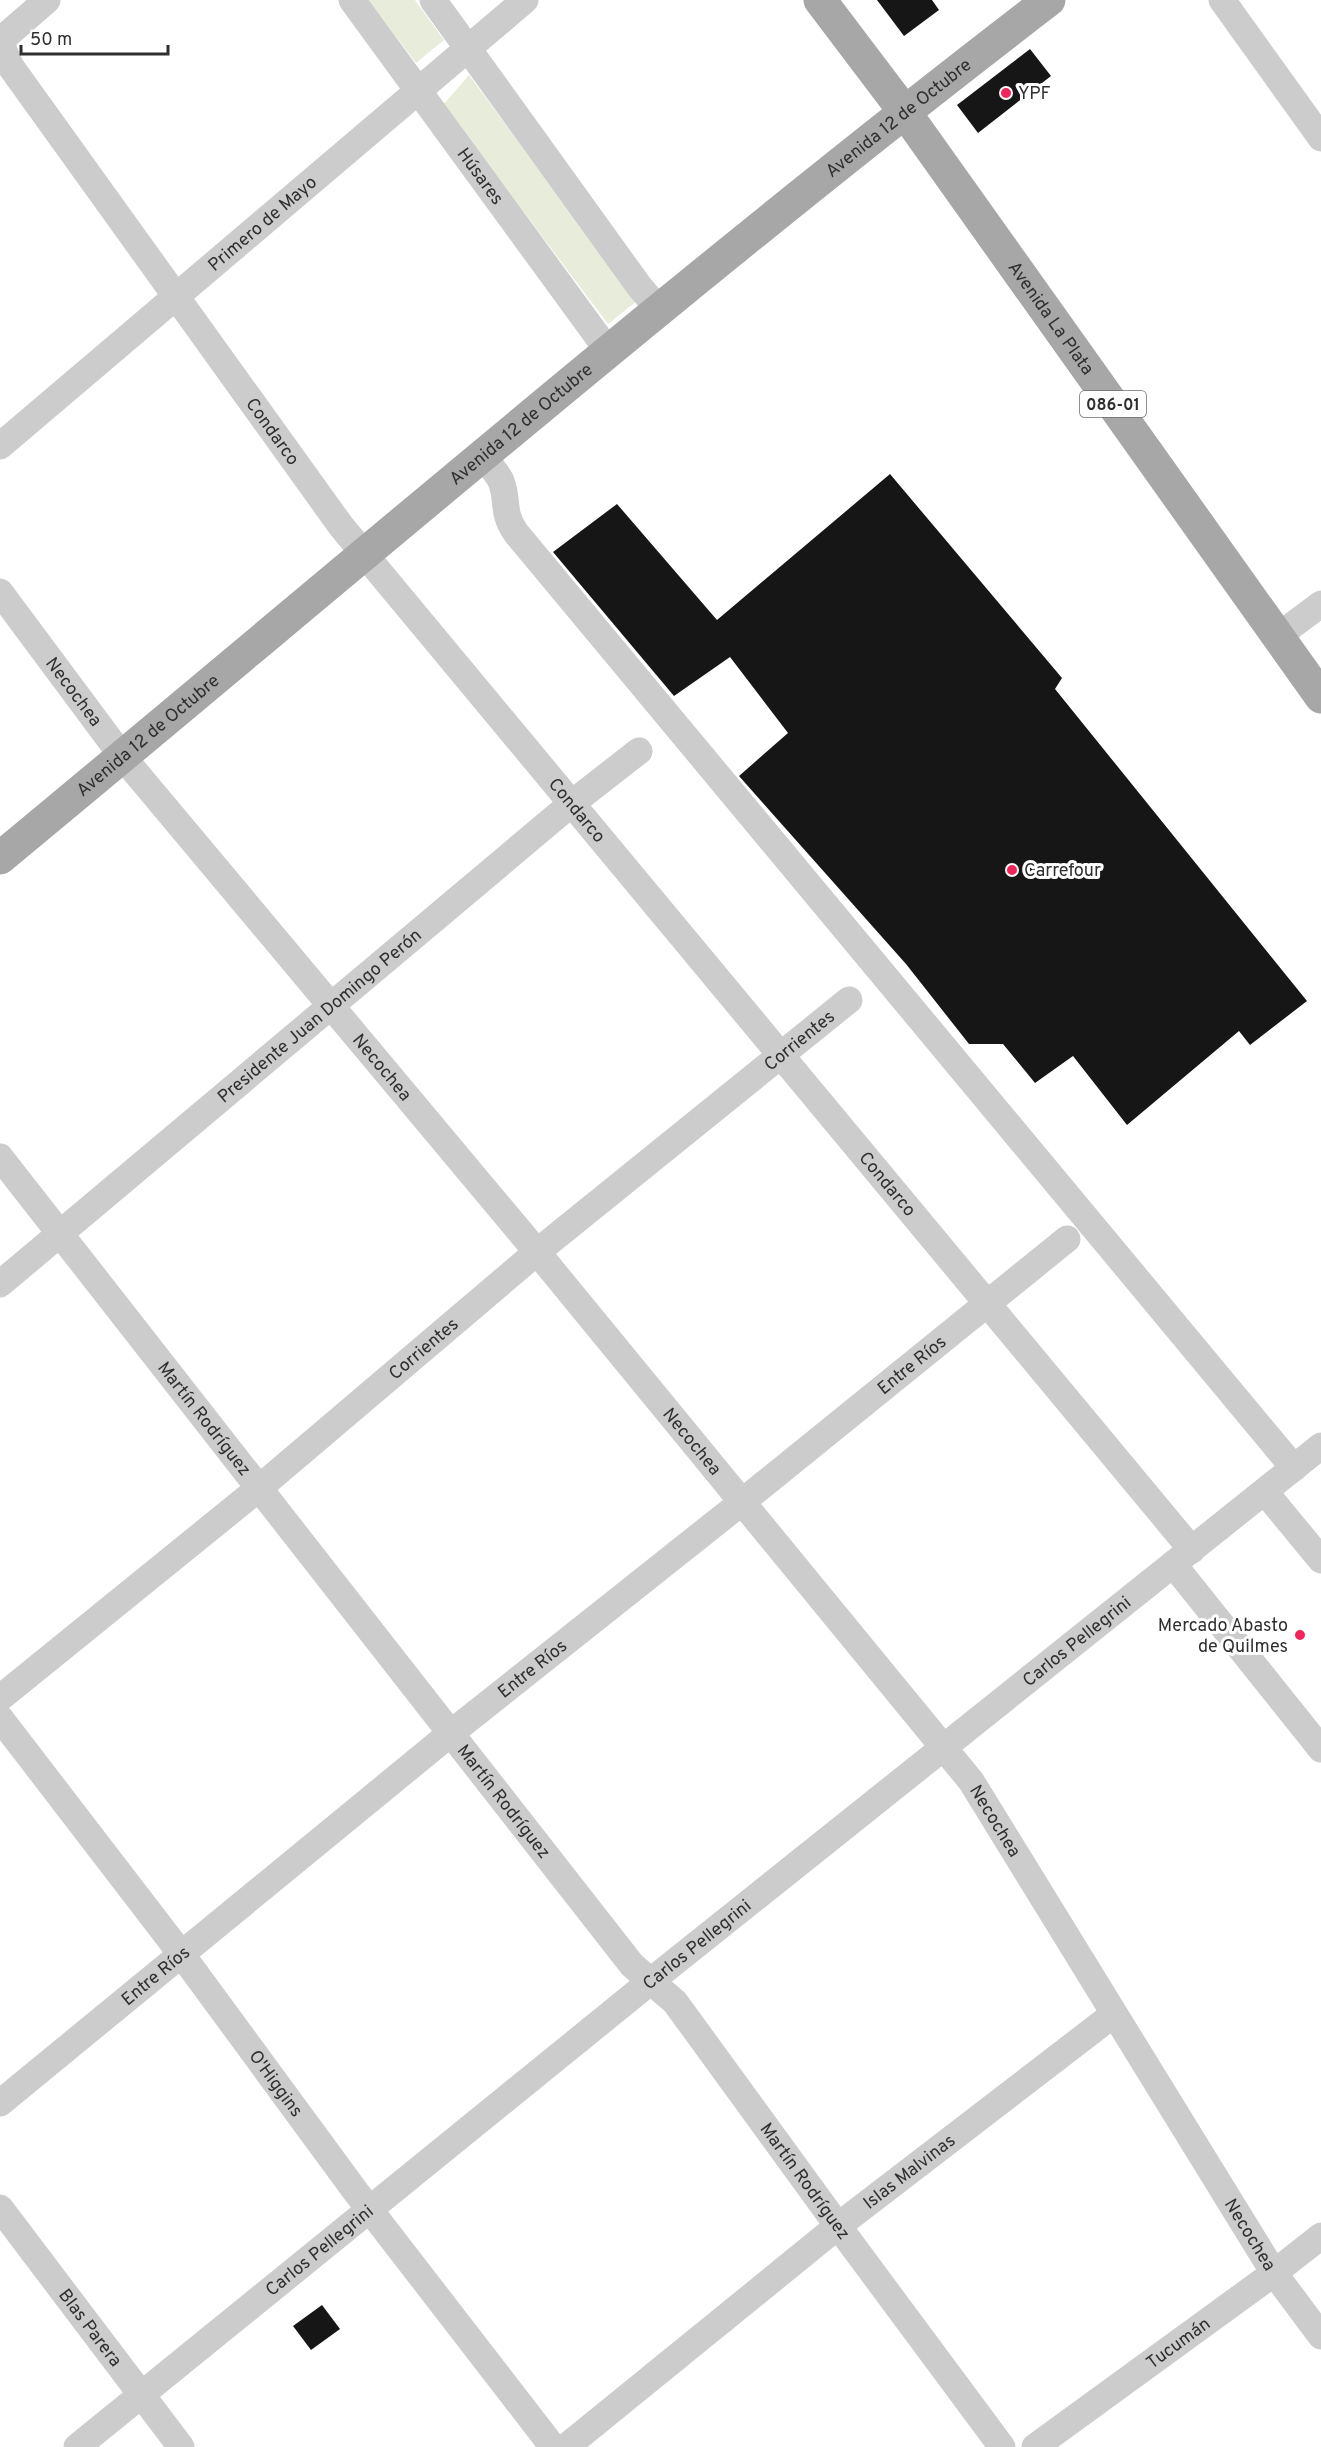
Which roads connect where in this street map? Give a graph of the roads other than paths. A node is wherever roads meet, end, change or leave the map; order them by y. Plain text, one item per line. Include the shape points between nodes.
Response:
1 (48, 0) edge
2 (351, 0) edge
3 (433, 0) edge
4 (525, 0) edge
5 (820, 0) edge
6 (1049, 0) edge
7 (1222, 0) edge
8 (0, 42) edge
9 (469, 48) junction
10 (419, 92) junction
11 (904, 111) junction
12 (1321, 138) edge
13 (178, 297) junction
14 (660, 311) junction
15 (609, 352) junction
16 (0, 446) edge
17 (483, 457) junction
18 (365, 554) junction
19 (0, 592) edge
20 (1321, 604) edge
21 (1278, 636) junction
22 (1321, 697) edge
23 (639, 751) dead end
24 (122, 756) junction
25 (571, 804) junction
26 (0, 858) edge
27 (849, 1000) dead end
28 (332, 1006) junction
29 (781, 1055) junction
30 (0, 1157) edge
31 (62, 1234) junction
32 (1067, 1239) dead end
33 (537, 1252) junction
34 (0, 1284) edge
35 (988, 1303) junction
36 (1321, 1446) edge
37 (1294, 1468) junction
38 (258, 1489) junction
39 (1265, 1492) junction
40 (742, 1502) junction
41 (1183, 1557) junction
42 (1321, 1560) edge
43 (0, 1698) edge
44 (0, 1718) edge
45 (451, 1733) junction
46 (943, 1747) junction
47 (1321, 1749) edge
48 (182, 1955) junction
49 (651, 1981) junction
50 (1114, 2014) junction
51 (0, 2103) edge
52 (0, 2208) edge
53 (370, 2208) junction
54 (838, 2226) junction
55 (1321, 2236) edge
56 (1274, 2273) junction
57 (1321, 2336) edge
58 (141, 2395) junction
59 (77, 2447) edge
60 (180, 2447) edge
61 (553, 2447) edge
62 (566, 2447) edge
63 (1002, 2447) edge
64 (1035, 2447) edge

1 - 8 street
2 - 10 street, Húsares
3 - 9 street
4 - 9 street, Primero de Mayo
5 - 11 main road, Avenida La Plata / 086-01
6 - 11 main road, Avenida 12 de Octubre
7 - 12 street
8 - 13 street, Condarco via 11,68
9 - 10 street, Primero de Mayo
9 - 14 street
10 - 13 street, Primero de Mayo
10 - 15 street, Húsares
11 - 14 main road, Avenida 12 de Octubre
11 - 21 main road, Avenida La Plata / 086-01
13 - 16 street, Primero de Mayo
13 - 18 street, Condarco
14 - 15 main road, Avenida 12 de Octubre
15 - 17 main road, Avenida 12 de Octubre
17 - 18 main road, Avenida 12 de Octubre
17 - 37 street via 500,479 507,519 516,533
18 - 24 main road, Avenida 12 de Octubre
18 - 25 street, Condarco
19 - 24 street, Necochea
20 - 21 street
21 - 22 main road, Avenida La Plata / 086-01
23 - 25 street, Presidente Juan Domingo Perón
24 - 26 main road, Avenida 12 de Octubre
24 - 28 street, Necochea
25 - 28 street, Presidente Juan Domingo Perón
25 - 29 street, Condarco
27 - 29 street, Corrientes
28 - 31 street, Presidente Juan Domingo Perón
28 - 33 street, Necochea
29 - 33 street, Corrientes
29 - 35 street, Condarco
30 - 31 street, Martín Rodríguez
31 - 34 street, Presidente Juan Domingo Perón
31 - 38 street, Martín Rodríguez
32 - 35 street, Entre Ríos
33 - 38 street, Corrientes
33 - 40 street, Necochea
35 - 40 street, Entre Ríos
35 - 41 street, Condarco
36 - 37 street, Carlos Pellegrini
37 - 39 street, Carlos Pellegrini
38 - 43 street, Corrientes
38 - 45 street, Martín Rodríguez
39 - 41 street, Carlos Pellegrini
39 - 42 street
40 - 45 street, Entre Ríos
40 - 46 street, Necochea
41 - 46 street, Carlos Pellegrini
41 - 47 street, Condarco
44 - 48 street, O'Higgins
45 - 48 street, Entre Ríos
45 - 49 street, Martín Rodríguez via 632,1965
46 - 49 street, Carlos Pellegrini
46 - 50 street, Necochea via 971,1781
48 - 51 street, Entre Ríos
48 - 53 street, O'Higgins
49 - 53 street, Carlos Pellegrini
49 - 54 street, Martín Rodríguez via 675,2002
50 - 54 street, Islas Malvinas
50 - 56 street, Necochea
52 - 58 street, Blas Parera
53 - 58 street, Carlos Pellegrini
53 - 61 street, O'Higgins
54 - 62 street, Islas Malvinas
54 - 63 street, Martín Rodríguez
55 - 56 street, Tucumán
56 - 57 street, Necochea
56 - 64 street, Tucumán
58 - 59 street, Carlos Pellegrini
58 - 60 street, Blas Parera

